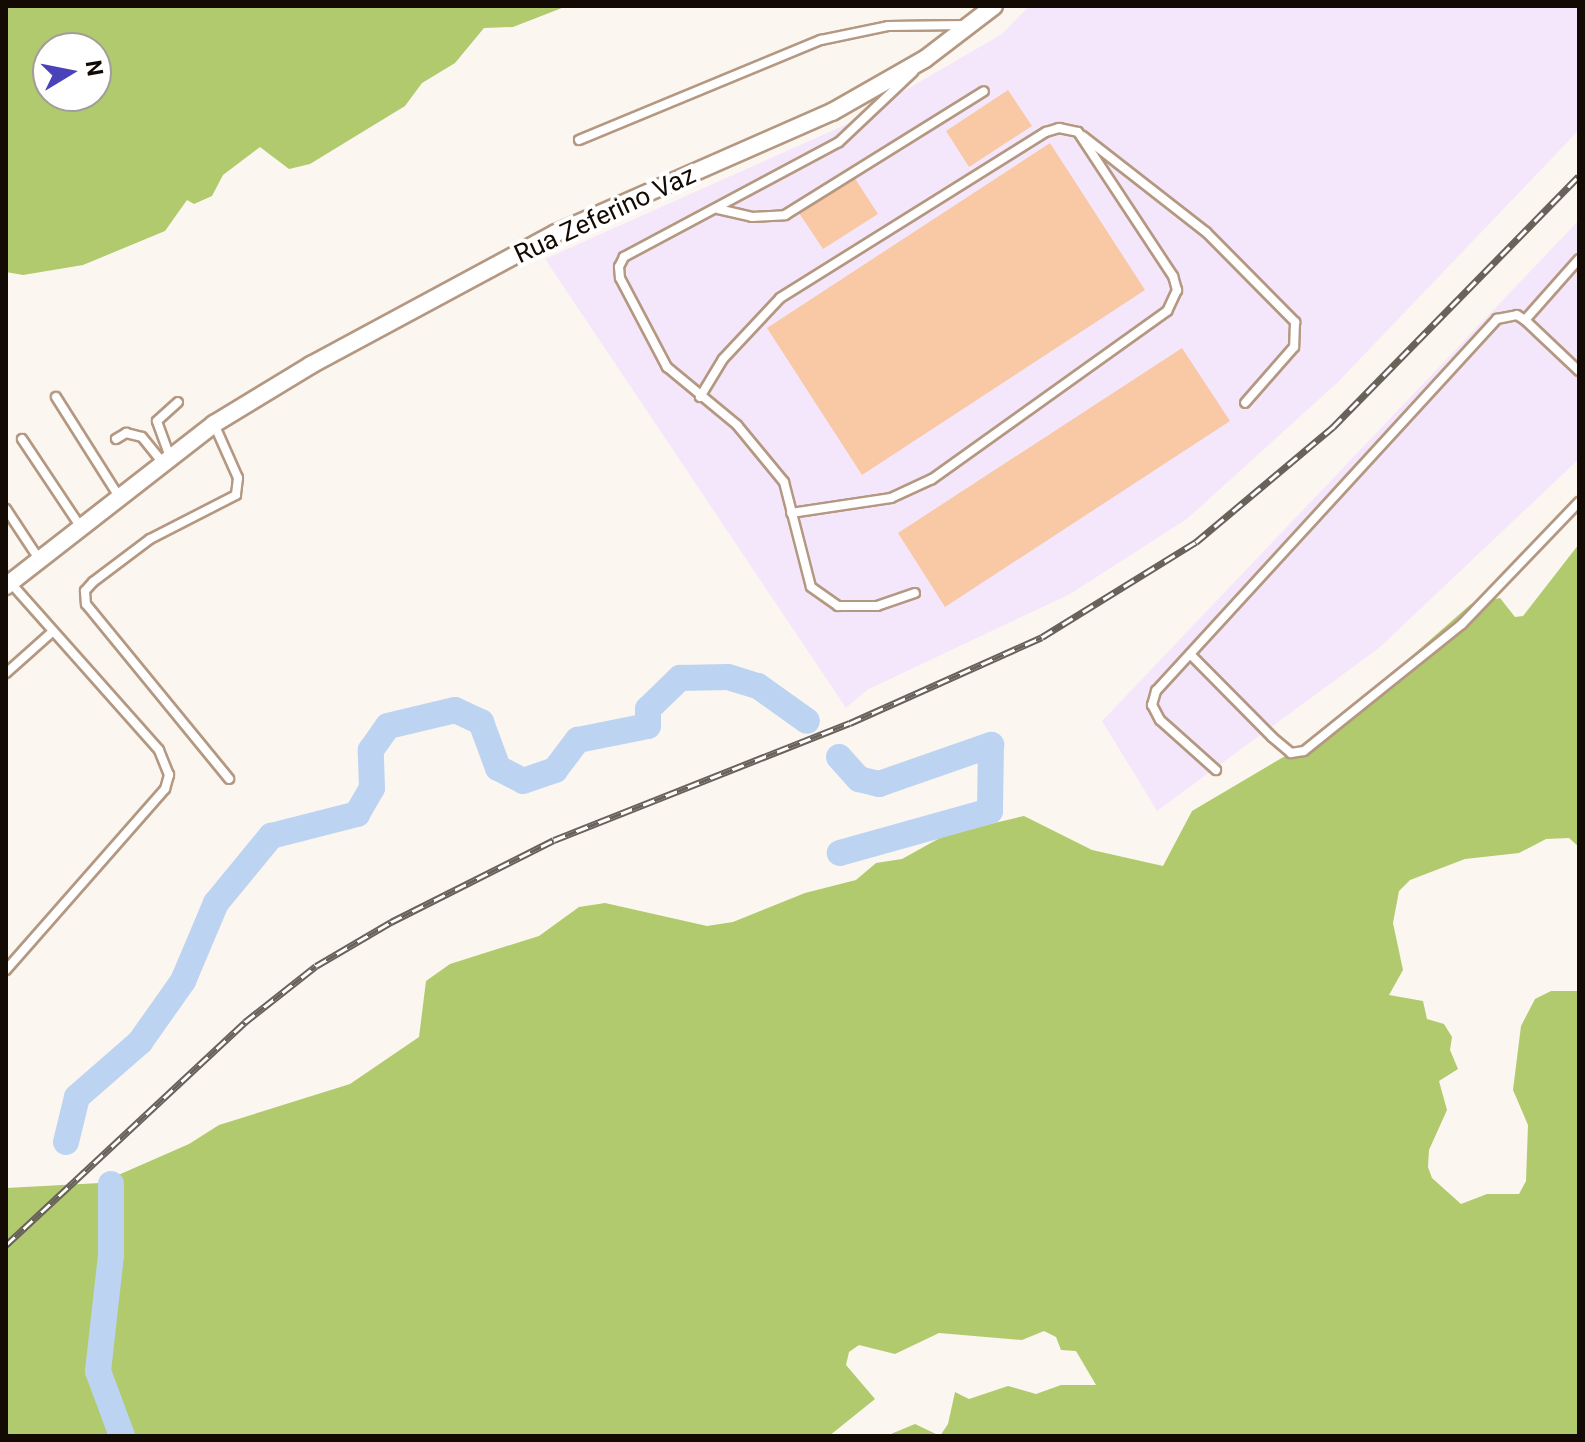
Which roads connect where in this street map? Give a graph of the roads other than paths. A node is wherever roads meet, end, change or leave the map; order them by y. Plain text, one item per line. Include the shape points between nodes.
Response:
1 (991, 7) edge
2 (974, 25) junction
3 (925, 59) junction
4 (984, 91) dead end
5 (1078, 132) junction
6 (579, 140) dead end
7 (717, 209) junction
8 (1579, 259) edge
9 (1525, 320) junction
10 (1579, 371) edge
11 (56, 397) dead end
12 (700, 397) junction
13 (178, 402) dead end
14 (1245, 403) dead end
15 (214, 424) junction
16 (22, 439) dead end
17 (116, 439) dead end
18 (166, 460) junction
19 (118, 495) junction
20 (1579, 502) edge
21 (6, 509) edge
22 (791, 513) junction
23 (80, 526) junction
24 (39, 559) junction
25 (8, 584) edge
26 (915, 593) dead end
27 (51, 633) junction
28 (1190, 654) junction
29 (6, 673) edge
30 (1216, 770) dead end
31 (229, 779) dead end
32 (6, 970) edge

1 - 2 street, Rua Zeferino Vaz
2 - 3 street, Rua Zeferino Vaz
2 - 6 lane via 916,23 853,30
3 - 7 lane via 839,142
3 - 15 street, Rua Zeferino Vaz via 832,112 556,233 311,365
4 - 7 lane via 785,215 752,217
5 - 12 lane via 1046,132 780,298 723,359
5 - 14 lane via 1150,183 1290,313 1298,335 1294,347
5 - 22 lane via 1173,276 1177,290 1167,311 932,479 891,498
7 - 12 lane via 624,257 619,267 667,367
8 - 9 lane
9 - 10 lane
9 - 28 lane via 1508,315 1488,326
11 - 19 lane
12 - 22 lane via 737,425 784,482
13 - 18 lane via 157,421
15 - 18 street, Rua Zeferino Vaz
15 - 31 lane via 238,478 236,495 150,539 85,591 86,604
16 - 23 lane
17 - 18 lane via 126,433 142,437
18 - 19 street, Rua Zeferino Vaz
19 - 23 street, Rua Zeferino Vaz
20 - 28 lane via 1462,624 1304,751 1291,753 1272,737
21 - 24 lane
22 - 26 lane via 811,587 838,606 877,606
23 - 24 street, Rua Zeferino Vaz
24 - 25 street, Rua Zeferino Vaz
25 - 27 lane
27 - 29 lane
27 - 32 lane via 159,750 169,775 165,789
28 - 30 lane via 1156,691 1152,705 1160,720

